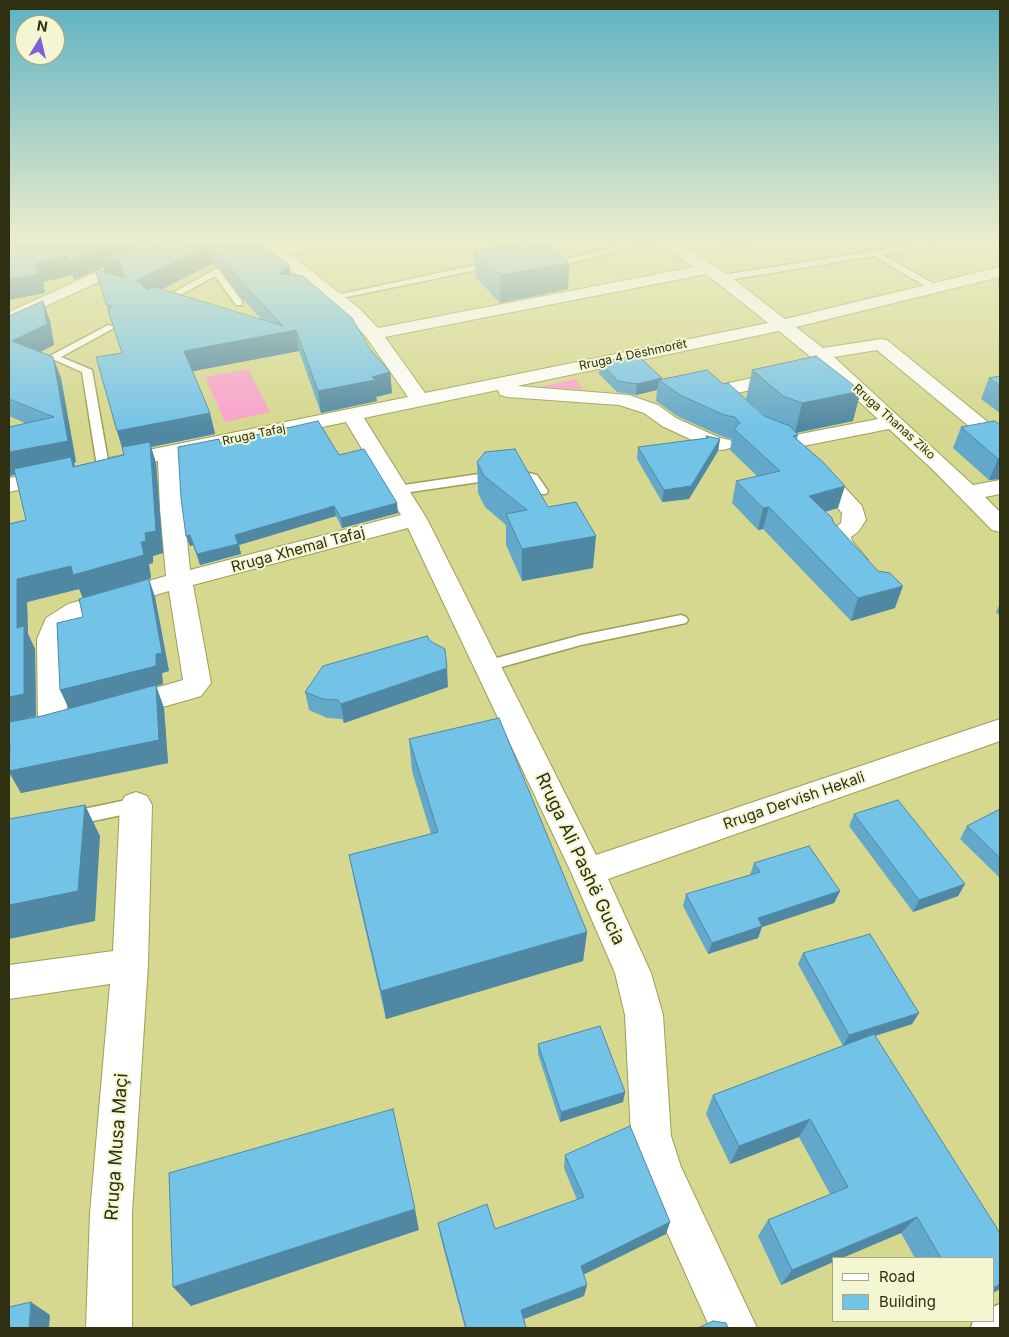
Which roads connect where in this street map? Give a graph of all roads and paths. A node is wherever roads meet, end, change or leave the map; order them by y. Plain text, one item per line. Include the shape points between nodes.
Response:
1 (41, 303) edge
2 (344, 303) edge
3 (546, 303) edge
4 (755, 303) edge
5 (870, 303) edge
6 (9, 318) edge
7 (782, 324) junction
8 (111, 327) edge
9 (374, 334) junction
10 (39, 352) edge
11 (819, 354) junction
12 (53, 357) junction
13 (776, 379) edge
14 (465, 390) junction
15 (419, 399) junction
16 (352, 414) junction
17 (893, 422) junction
18 (793, 442) junction
19 (1000, 442) edge
20 (723, 444) dead end
21 (168, 452) junction
22 (87, 469) junction
23 (9, 485) edge
24 (1000, 487) edge
25 (397, 490) junction
26 (542, 491) dead end
27 (968, 493) junction
28 (415, 518) junction
29 (1000, 525) edge
30 (874, 579) edge
31 (180, 582) junction
32 (681, 620) dead end
33 (487, 666) junction
34 (1000, 730) edge
35 (136, 805) joint
36 (52, 822) edge
37 (588, 872) junction
38 (130, 965) junction
39 (9, 982) edge
40 (109, 1328) edge
41 (734, 1328) edge

1 - 6 street
2 - 9 street
3 - 9 street
4 - 7 street, Rruga Thanas Ziko
5 - 7 street, Rruga 4 Dëshmorët
7 - 11 street, Rruga Thanas Ziko
7 - 14 street, Rruga 4 Dëshmorët
8 - 12 lane
9 - 15 street
10 - 12 lane
11 - 17 street, Rruga Thanas Ziko
11 - 19 street via 881,344
12 - 22 lane via 87,370
13 - 18 street via 722,390 761,434
14 - 15 street, Rruga 4 Dëshmorët
14 - 20 street via 622,399 651,409 669,422 718,445
15 - 16 street, Rruga 4 Dëshmorët
16 - 21 street, Rruga Tafaj
16 - 25 street, Rruga Ali Pashë Gucia
17 - 18 street
17 - 27 street, Rruga Thanas Ziko
18 - 30 street via 851,506 854,520 839,535 840,543
21 - 22 street, Rruga Tafaj
21 - 31 street, Rruga Xhemal Tafaj
22 - 23 street, Rruga Tafaj
24 - 27 street
25 - 26 lane via 513,473 533,478
25 - 28 street, Rruga Ali Pashë Gucia
27 - 29 street, Rruga Thanas Ziko
28 - 31 street, Rruga Xhemal Tafaj
28 - 33 street, Rruga Ali Pashë Gucia
31 - 31 street, Rruga Xhemal Tafaj via 77,610 55,624 50,639 40,729 191,690 195,686
32 - 33 lane via 581,640
33 - 37 street, Rruga Ali Pashë Gucia
34 - 37 street, Rruga Dervish Hekali
35 - 36 lane
35 - 38 street, Rruga Musa Maçi
37 - 41 street, Rruga Ali Pashë Gucia via 633,973 644,1015 651,1136 662,1173
38 - 39 street
38 - 40 street, Rruga Musa Maçi via 111,1213

